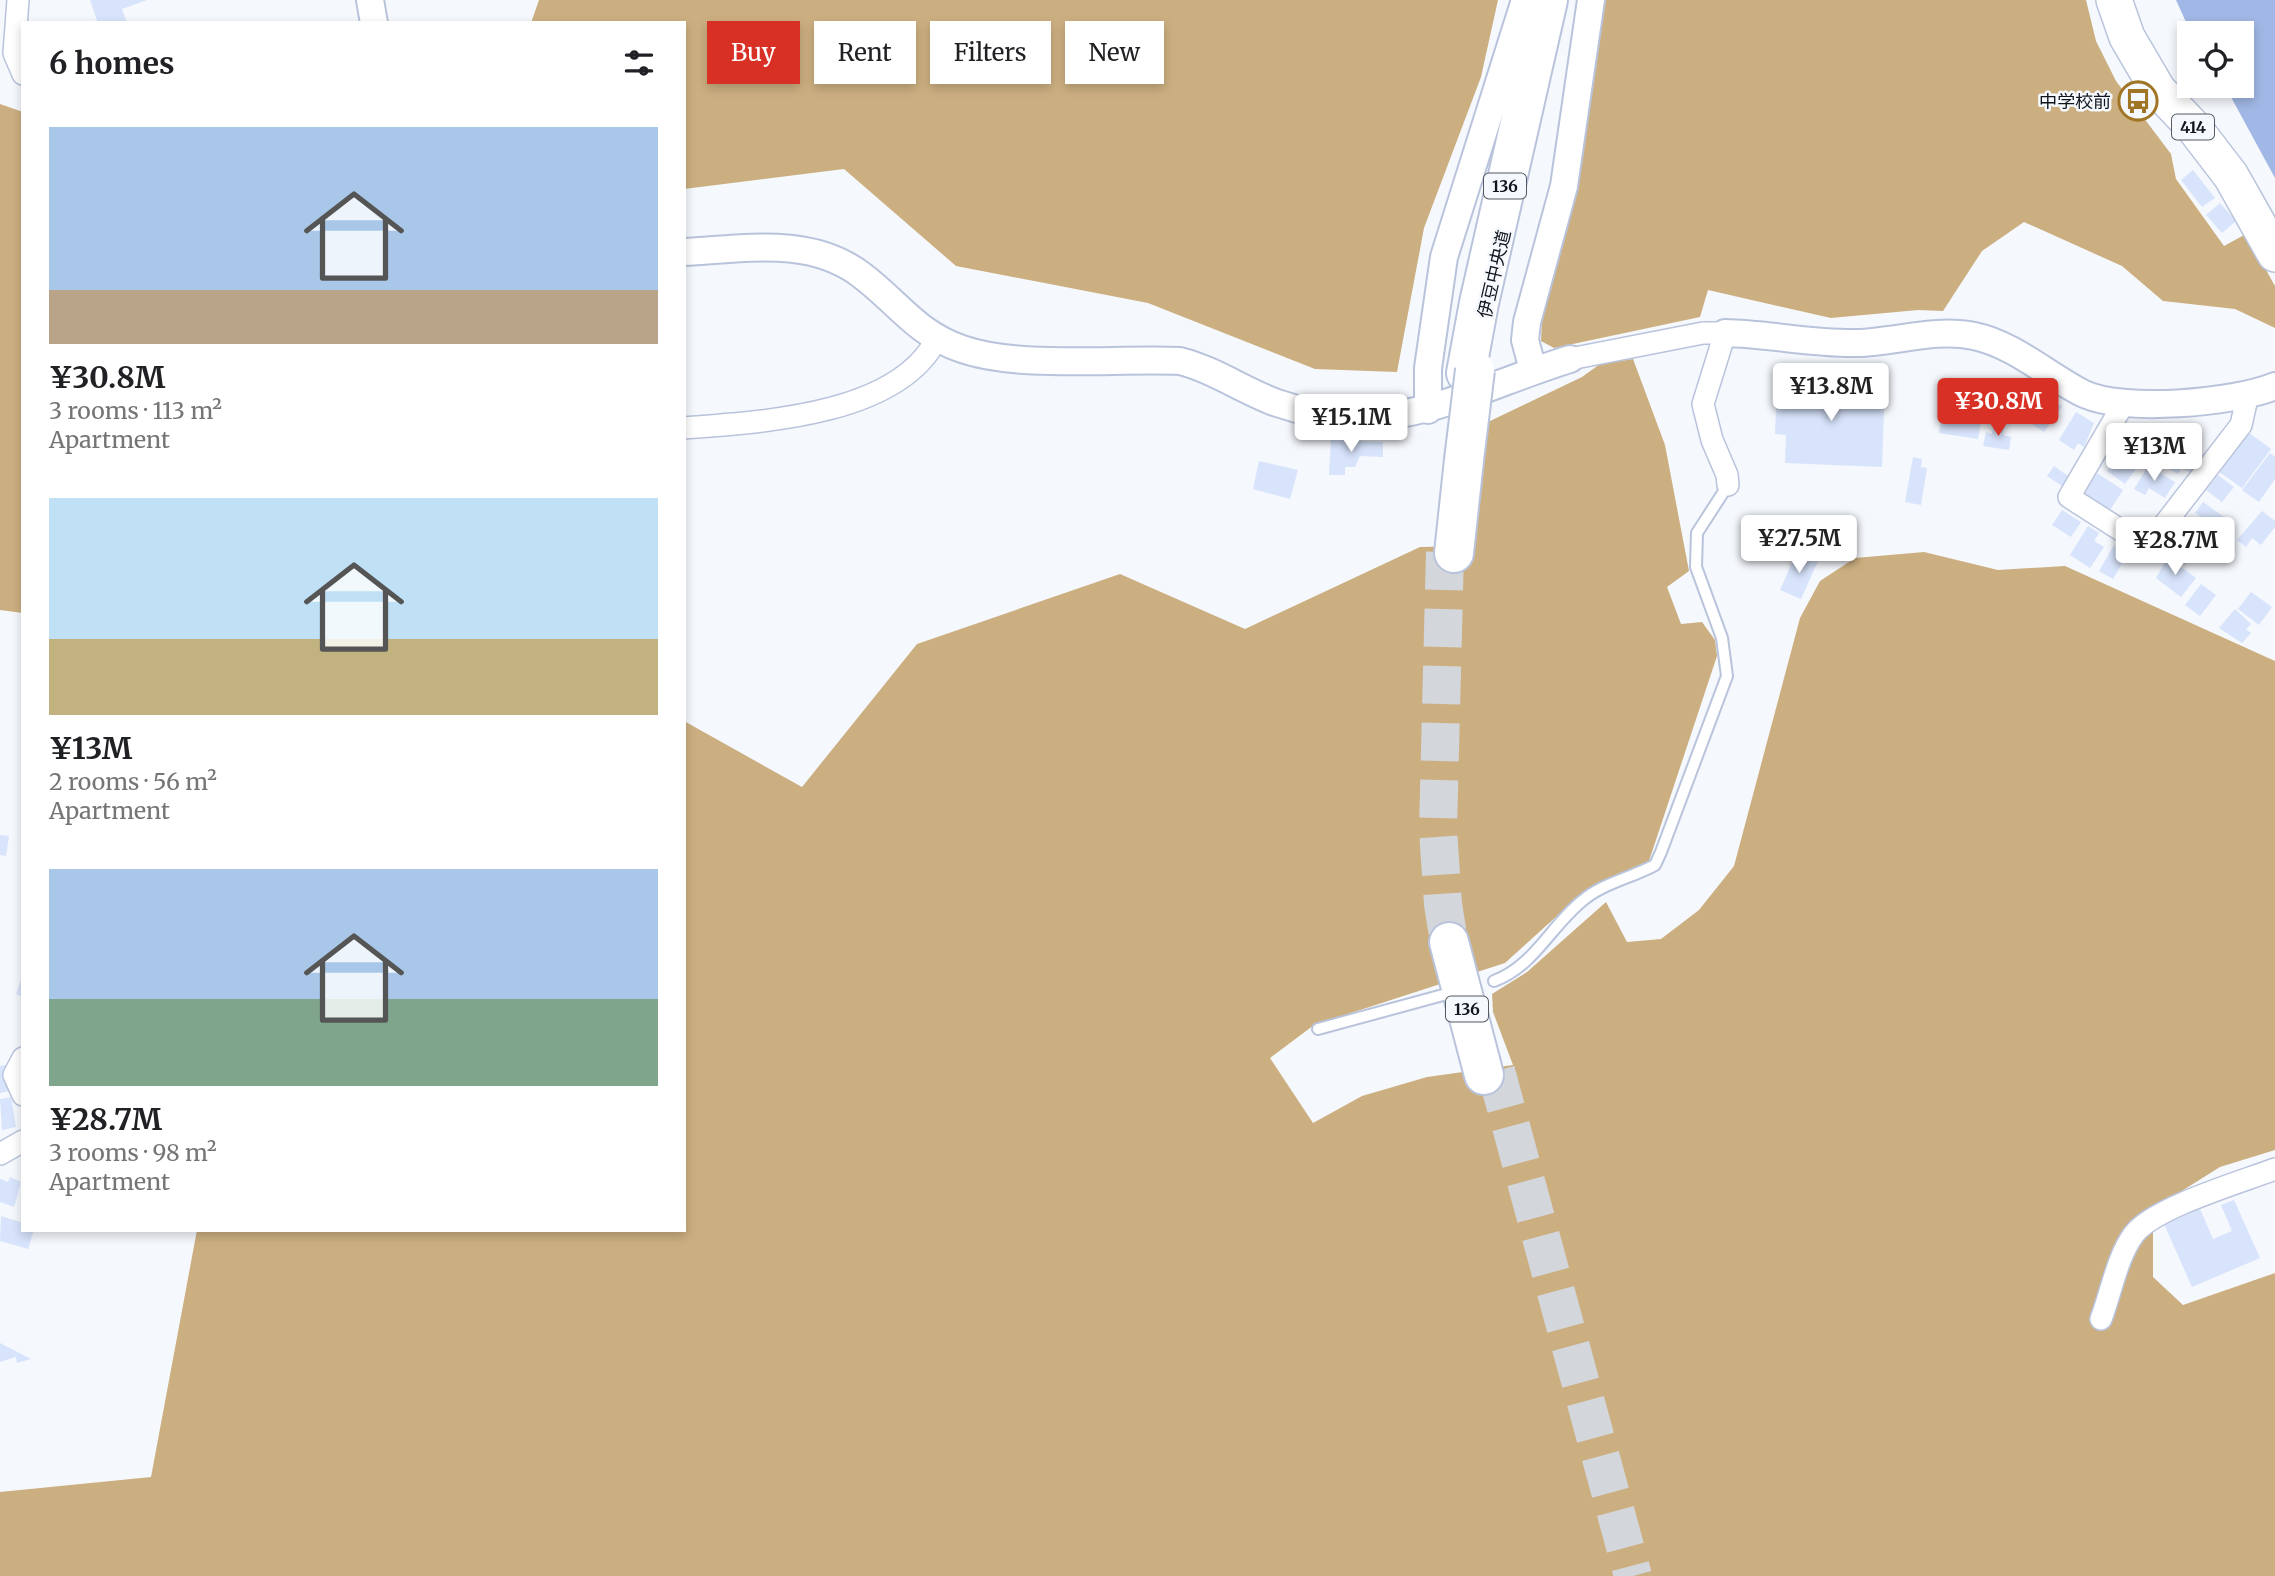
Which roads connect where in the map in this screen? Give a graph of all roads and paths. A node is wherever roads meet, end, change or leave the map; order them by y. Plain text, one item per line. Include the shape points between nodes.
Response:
1 (18, 0) edge
2 (370, 0) edge
3 (1525, 0) edge
4 (1548, 0) edge
5 (1559, 0) edge
6 (1572, 0) edge
7 (1591, 0) edge
8 (2114, 0) edge
9 (374, 21) edge
10 (1514, 40) junction
11 (21, 69) edge
12 (1507, 216) junction
13 (686, 252) edge
14 (2275, 254) edge
15 (1725, 333) junction
16 (936, 340) junction
17 (1570, 359) joint
18 (1470, 365) junction
19 (1533, 370) junction
20 (2275, 386) edge
21 (2248, 394) junction
22 (2124, 403) junction
23 (1428, 410) junction
24 (686, 428) edge
25 (1728, 485) joint
26 (1450, 552) tunnel mouth
27 (1455, 941) tunnel mouth
28 (1494, 981) dead end
29 (1454, 992) dead end
30 (1318, 1028) dead end
31 (21, 1062) edge
32 (1490, 1073) tunnel mouth
33 (21, 1090) edge
34 (21, 1142) edge
35 (0, 1154) edge
36 (2275, 1170) edge
37 (2101, 1319) dead end

1 - 11 street via 14,53
2 - 9 street
3 - 10 street
4 - 18 highway, 伊豆中央道 / 136
5 - 12 highway, 伊豆中央道 / 136
6 - 12 highway via 1539,125
7 - 19 street via 1564,186 1527,322 1525,340
8 - 14 highway, 414 via 2127,37 2158,90 2231,176
10 - 18 highway via 1467,304
10 - 23 street via 1444,257 1428,368
12 - 18 highway, 伊豆中央道 / 136
13 - 16 street via 779,247 836,258
15 - 17 street
15 - 22 street via 1829,343 1976,337 2004,347 2084,394
15 - 25 street via 1703,404
16 - 23 street via 1006,359 1180,362 1307,411 1362,417
16 - 24 street via 926,359 904,378 828,409 772,421
17 - 19 street
18 - 26 highway, 伊豆中央道 / 136, bridge
19 - 23 street
20 - 21 street
21 - 22 street
21 - 22 street via 2241,425 2147,547 2069,497
25 - 28 lane via 1697,533 1696,567 1722,638 1727,676 1655,865 1582,900 1528,961
27 - 32 highway, 136
29 - 30 lane
31 - 33 street via 14,1075
34 - 35 street
36 - 37 street via 2187,1202 2134,1234

